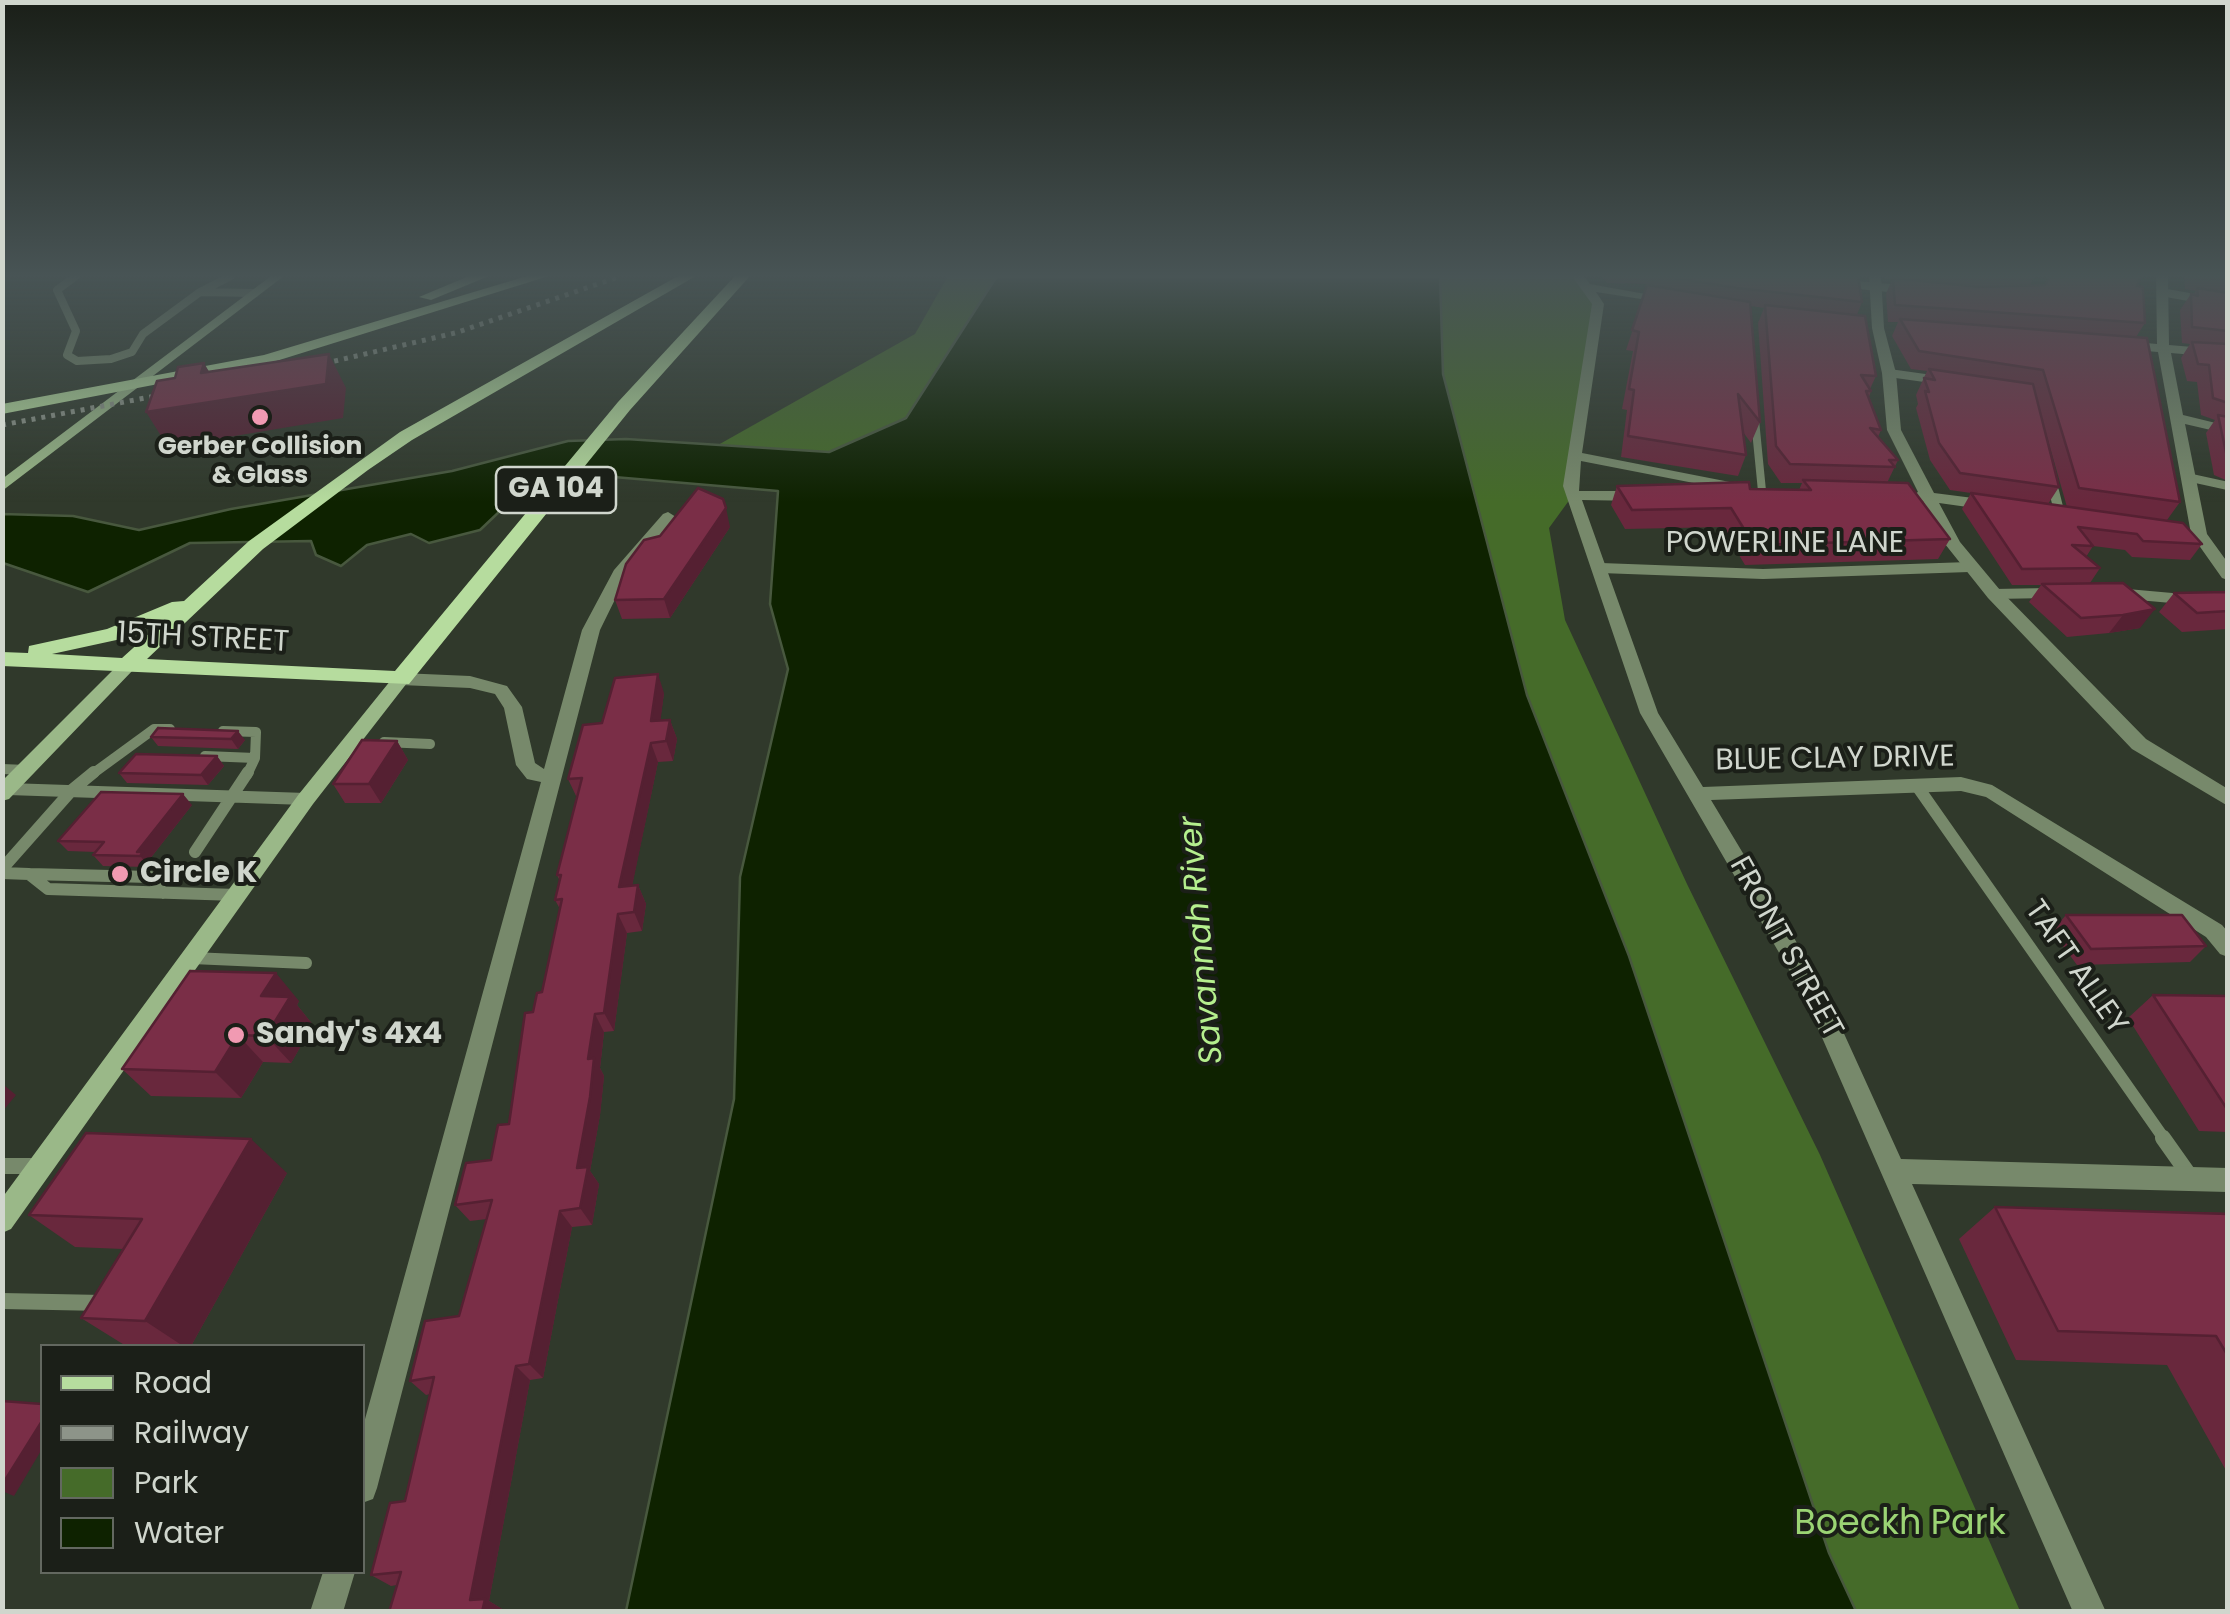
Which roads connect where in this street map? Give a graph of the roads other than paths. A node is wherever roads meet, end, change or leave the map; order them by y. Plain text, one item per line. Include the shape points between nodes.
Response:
1 (68, 351) edge
2 (132, 351) edge
3 (179, 351) edge
4 (229, 351) edge
5 (292, 351) edge
6 (556, 351) edge
7 (674, 351) edge
8 (1583, 351) edge
9 (1888, 351) edge
10 (2165, 351) edge
11 (160, 366) junction
12 (1889, 372) junction
13 (1959, 384) edge
14 (134, 385) junction
15 (2, 395) edge
16 (29, 397) junction
17 (1753, 400) edge
18 (2, 408) edge
19 (2176, 418) junction
20 (2228, 430) edge
21 (1575, 456) junction
22 (2047, 464) edge
23 (2188, 477) junction
24 (2228, 486) edge
25 (2, 487) edge
26 (1754, 490) junction
27 (1780, 491) edge
28 (1573, 495) junction
29 (1910, 496) edge
30 (1928, 496) junction
31 (1998, 506) edge
32 (2034, 512) edge
33 (668, 517) dead end
34 (2069, 517) joint
35 (2182, 532) edge
36 (2199, 534) junction
37 (1969, 567) junction
38 (1601, 568) junction
39 (2228, 575) edge
40 (206, 589) junction
41 (2072, 593) edge
42 (2112, 593) edge
43 (1994, 594) junction
44 (2189, 600) edge
45 (2, 659) edge
46 (128, 665) junction
47 (400, 678) junction
48 (188, 730) edge
49 (205, 730) edge
50 (350, 740) junction
51 (430, 744) dead end
52 (116, 754) junction
53 (136, 754) edge
54 (195, 756) edge
55 (255, 758) junction
56 (554, 778) junction
57 (4, 784) edge
58 (1917, 786) junction
59 (72, 790) junction
60 (1694, 794) junction
61 (236, 796) junction
62 (2228, 798) edge
63 (306, 799) junction
64 (195, 852) dead end
65 (2, 871) edge
66 (237, 895) junction
67 (2228, 948) edge
68 (192, 958) junction
69 (306, 963) dead end
70 (2, 1166) edge
71 (41, 1166) junction
72 (1891, 1171) junction
73 (2192, 1178) junction
74 (2228, 1180) edge
75 (2, 1220) edge
76 (2, 1301) edge
77 (125, 1304) edge
78 (365, 1477) edge
79 (338, 1574) edge
80 (326, 1612) edge
81 (2090, 1612) edge

1 - 2 lane via 77,361 112,360
3 - 11 main road
4 - 11 main road
5 - 14 main road
6 - 40 main road via 406,436 312,501
7 - 47 main road, GA 104
8 - 21 street, FRONT STREET
9 - 12 street
10 - 19 street
11 - 14 main road
11 - 16 main road
12 - 13 lane
12 - 30 street via 1894,430
14 - 16 main road
14 - 25 main road
15 - 16 main road
16 - 18 main road
17 - 26 lane
19 - 20 street
19 - 23 street
21 - 26 street
21 - 28 street, FRONT STREET
22 - 34 lane
23 - 24 lane
23 - 36 street
26 - 27 street
26 - 28 street
28 - 38 street, FRONT STREET
29 - 30 street
30 - 31 street
30 - 37 street
32 - 34 street
33 - 56 street via 604,599
35 - 36 street
36 - 39 street
37 - 38 lane, POWERLINE LANE via 1763,574
37 - 43 street
38 - 60 street, FRONT STREET via 1650,712
40 - 45 main road via 113,634
40 - 46 main road
41 - 43 lane
42 - 44 lane
43 - 62 street via 2138,744
45 - 46 main road, 15TH STREET
46 - 47 main road, 15TH STREET
46 - 57 main road via 26,770
47 - 50 main road, GA 104
47 - 56 street via 500,690 512,708 526,765
48 - 52 lane via 154,729
49 - 55 lane via 256,732
50 - 51 lane
50 - 63 main road, GA 104
52 - 53 lane
52 - 59 lane
54 - 55 lane
55 - 61 lane
56 - 78 street
57 - 59 lane
58 - 60 street, BLUE CLAY DRIVE
58 - 67 street, BLUE CLAY DRIVE via 1961,784 1992,792 2214,931
58 - 73 lane, TAFT ALLEY
59 - 61 lane
59 - 65 lane
60 - 72 street, FRONT STREET via 1813,990
61 - 63 lane
61 - 64 lane
63 - 66 main road, GA 104
65 - 66 lane via 28,874 48,888
66 - 68 main road, GA 104
68 - 69 lane
68 - 71 main road, GA 104
70 - 71 lane
71 - 75 main road, GA 104
72 - 73 street
72 - 81 street, FRONT STREET
73 - 74 street
76 - 77 lane
79 - 80 street

